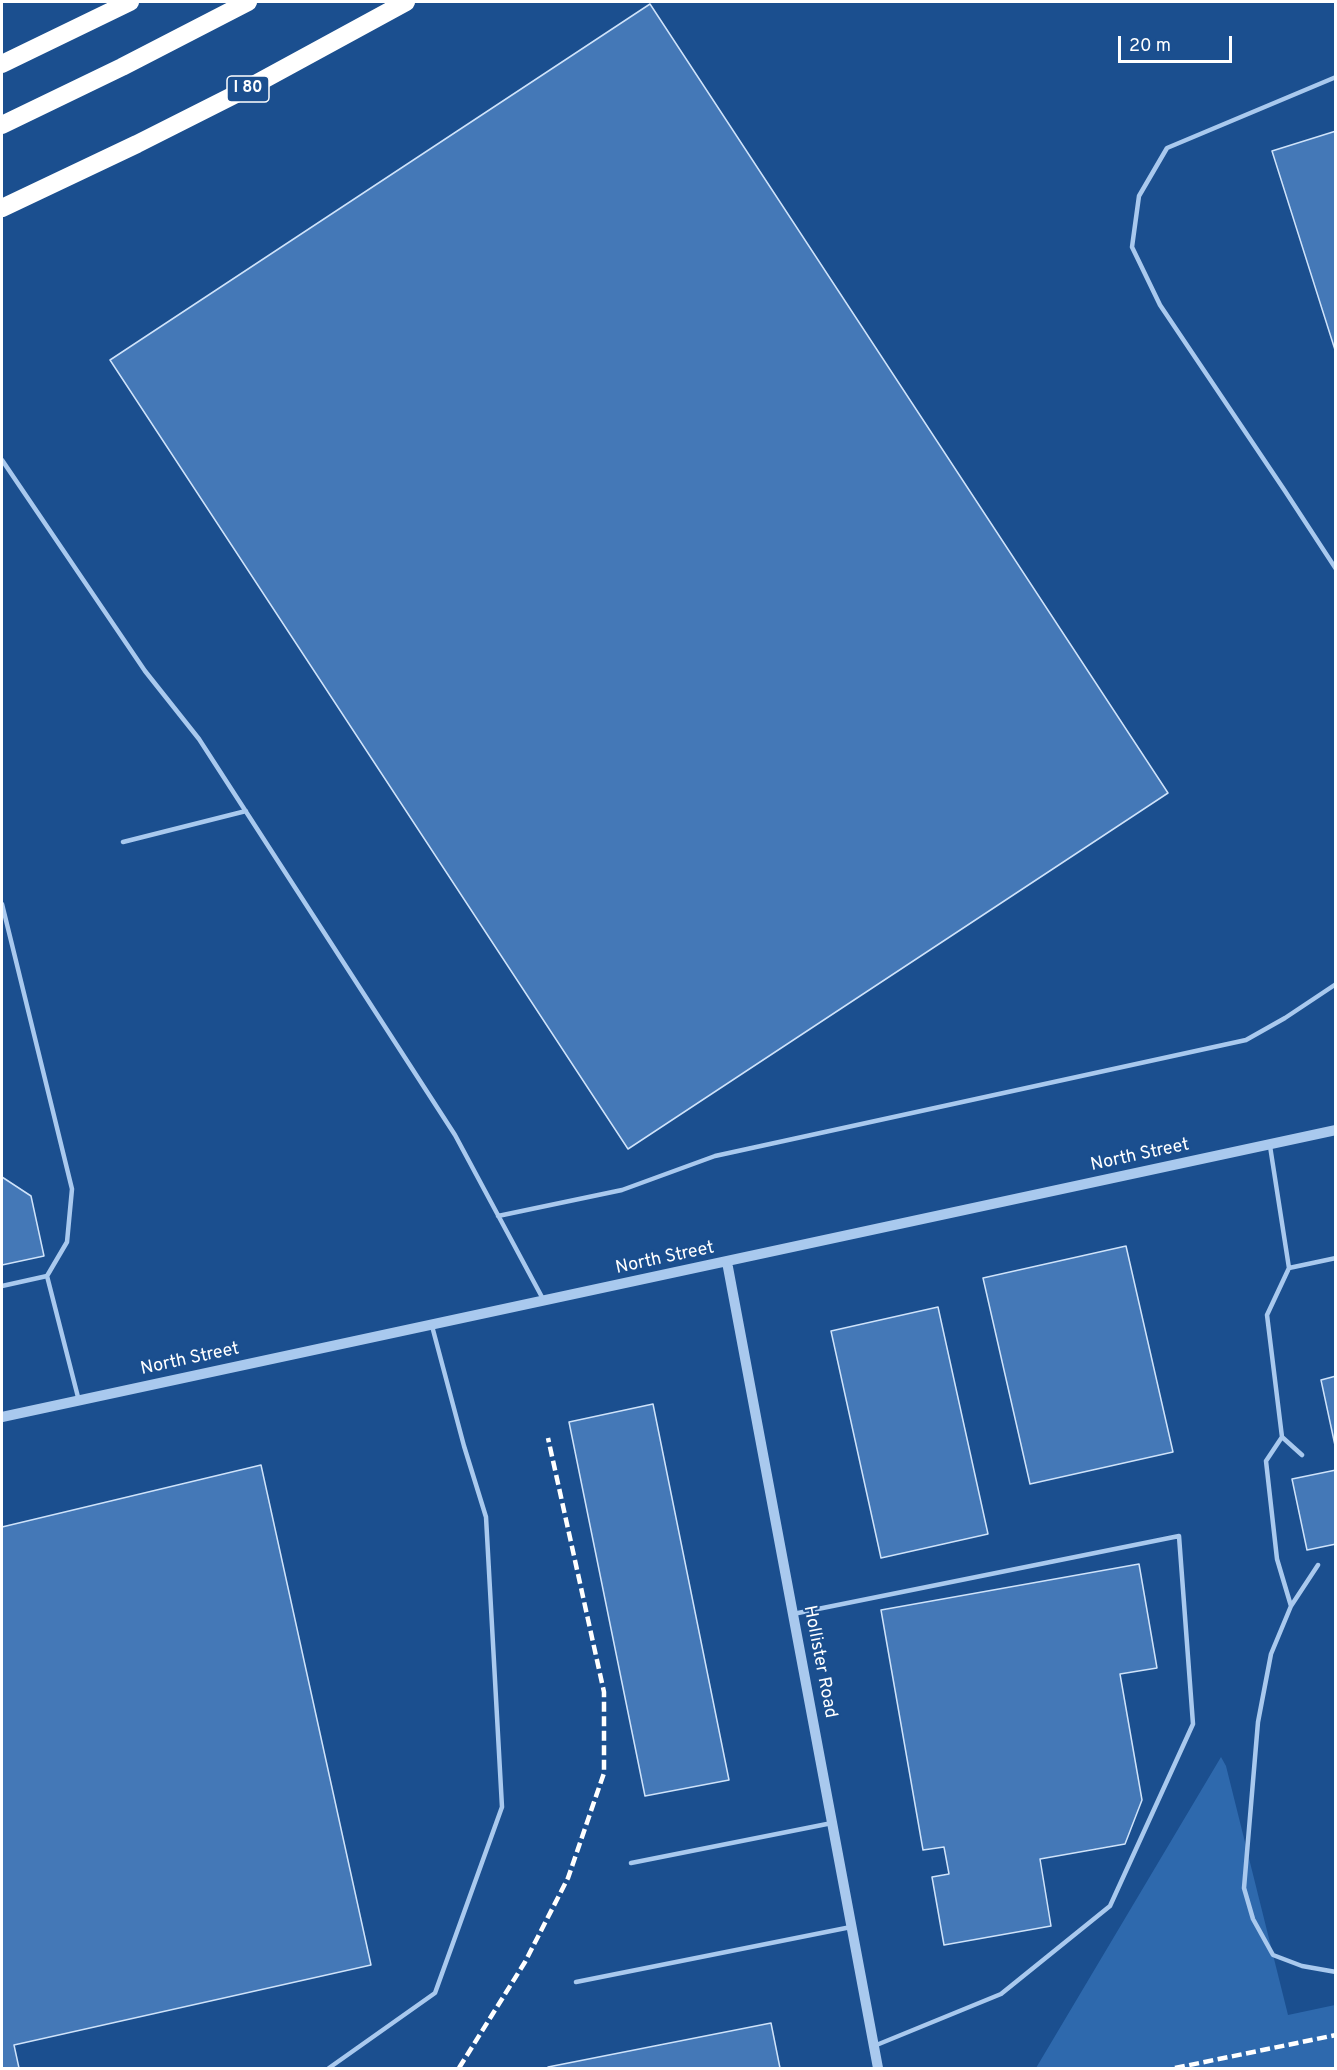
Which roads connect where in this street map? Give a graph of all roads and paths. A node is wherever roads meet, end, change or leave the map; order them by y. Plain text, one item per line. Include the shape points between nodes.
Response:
1 (130, 2) edge
2 (248, 2) edge
3 (406, 2) edge
4 (2, 64) edge
5 (1335, 77) edge
6 (2, 125) edge
7 (85, 169) junction
8 (2, 208) edge
9 (2, 221) edge
10 (2, 460) edge
11 (1335, 569) edge
12 (246, 811) junction
13 (123, 842) dead end
14 (2, 904) edge
15 (1335, 984) edge
16 (1335, 1130) edge
17 (1269, 1144) junction
18 (498, 1216) junction
19 (1335, 1258) edge
20 (727, 1262) junction
21 (1289, 1268) junction
22 (47, 1276) junction
23 (2, 1286) edge
24 (544, 1301) junction
25 (432, 1326) junction
26 (79, 1401) junction
27 (2, 1417) edge
28 (1282, 1437) junction
29 (1302, 1455) dead end
30 (1318, 1565) dead end
31 (1291, 1606) junction
32 (793, 1614) junction
33 (832, 1822) junction
34 (631, 1863) dead end
35 (852, 1927) junction
36 (1335, 1972) edge
37 (576, 1982) dead end
38 (874, 2046) junction
39 (329, 2068) edge
40 (878, 2068) edge

1 - 4 highway
2 - 6 highway
3 - 7 highway, I 80 via 250,87
5 - 11 lane via 1167,148 1139,196 1132,247 1160,305
7 - 8 highway, I 80
7 - 9 highway
10 - 12 lane via 145,671 199,739
12 - 13 lane
12 - 18 lane via 455,1136
14 - 22 lane via 72,1189 68,1242
15 - 18 lane via 1246,1040 715,1156 622,1190
16 - 17 street, North Street
17 - 20 street, North Street
17 - 21 lane
18 - 24 lane
19 - 21 lane
20 - 24 street, North Street
20 - 32 street, Hollister Road
21 - 28 lane via 1267,1315
22 - 23 lane
22 - 26 lane
24 - 25 street, North Street
25 - 26 street, North Street
25 - 39 lane via 486,1517 502,1807 435,1993
26 - 27 street, North Street
28 - 29 lane
28 - 31 lane via 1266,1461 1277,1559
30 - 31 lane
31 - 36 lane via 1270,1654 1258,1722 1244,1888 1253,1919 1274,1954 1302,1966
32 - 33 street, Hollister Road
32 - 38 lane via 1179,1536 1192,1724 1110,1906 1001,1994
33 - 34 lane
33 - 35 street, Hollister Road
35 - 37 lane
35 - 38 street, Hollister Road
38 - 40 street, Hollister Road

